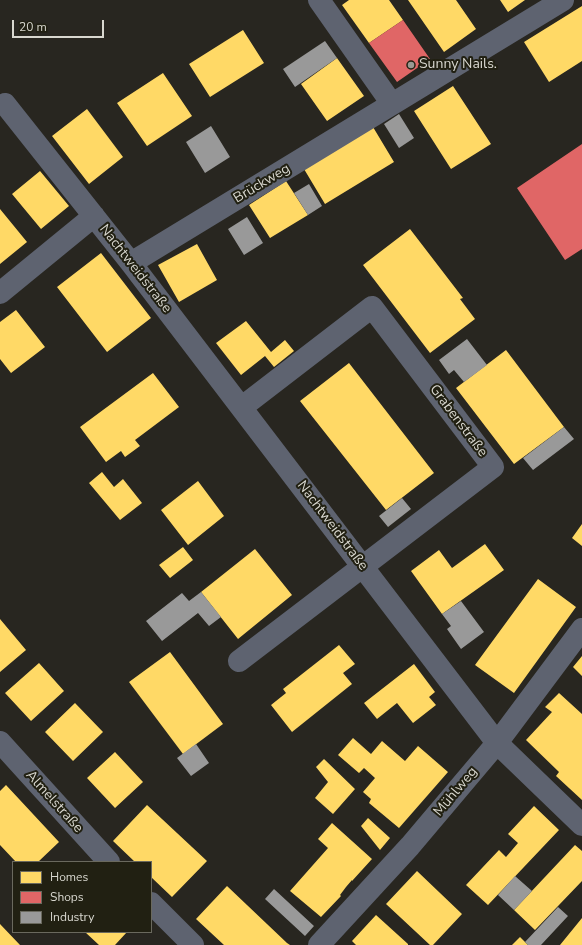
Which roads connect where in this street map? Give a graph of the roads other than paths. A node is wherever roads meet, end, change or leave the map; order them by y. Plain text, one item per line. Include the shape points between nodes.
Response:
1 (319, 0) edge
2 (563, 0) edge
3 (5, 104) dead end
4 (392, 104) junction
5 (94, 216) junction
6 (131, 263) junction
7 (0, 293) edge
8 (242, 407) junction
9 (362, 566) junction
10 (582, 629) edge
11 (239, 661) dead end
12 (0, 742) edge
13 (497, 743) junction
14 (582, 825) edge
15 (108, 861) edge
16 (152, 904) edge
17 (193, 945) edge
18 (319, 945) edge

1 - 4 street
2 - 4 street, Brückweg
3 - 5 street, Nachtweidstraße
4 - 6 street, Brückweg
5 - 6 street, Nachtweidstraße
5 - 7 street
6 - 8 street, Nachtweidstraße
8 - 9 street, Nachtweidstraße
8 - 9 street, Grabenstraße via 372,307 493,466
9 - 11 street, Grabenstraße
9 - 13 street, Nachtweidstraße
10 - 13 street, Mühlweg
12 - 15 street, Almelstraße
13 - 14 street, Nachtweidstraße
13 - 18 street, Mühlweg via 410,846
16 - 17 street

